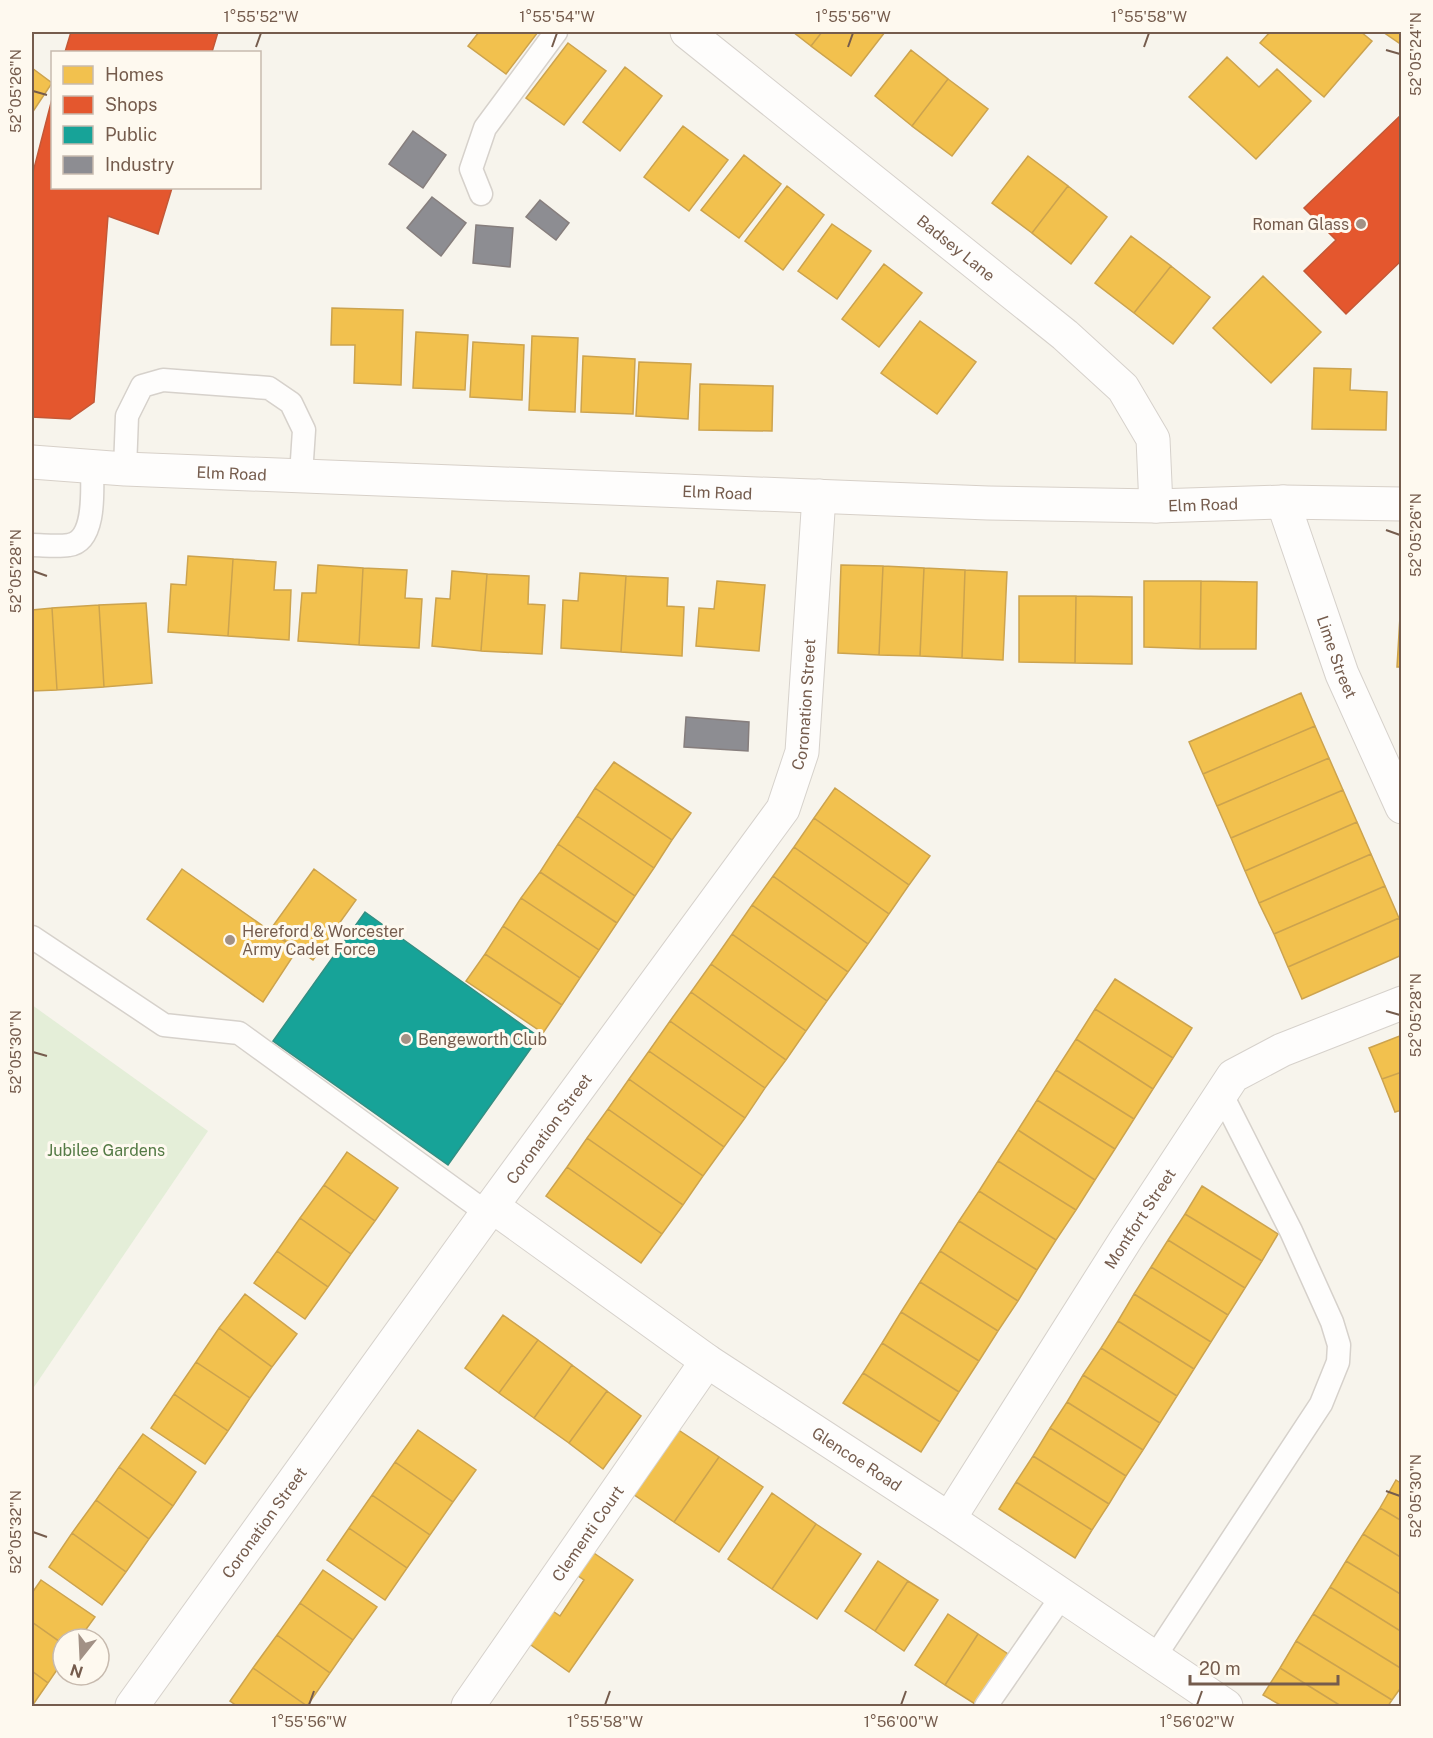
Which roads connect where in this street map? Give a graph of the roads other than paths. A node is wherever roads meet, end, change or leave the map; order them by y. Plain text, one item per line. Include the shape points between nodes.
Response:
1 (556, 32) edge
2 (687, 32) edge
3 (481, 194) dead end
4 (32, 462) edge
5 (92, 466) junction
6 (124, 469) junction
7 (302, 475) junction
8 (819, 496) junction
9 (1283, 502) junction
10 (1401, 504) edge
11 (1156, 506) junction
12 (32, 545) edge
13 (1401, 807) edge
14 (32, 937) edge
15 (1401, 1003) edge
16 (1221, 1093) junction
17 (490, 1209) junction
18 (707, 1361) junction
19 (949, 1519) junction
20 (1062, 1596) junction
21 (1154, 1659) junction
22 (132, 1707) edge
23 (468, 1707) edge
24 (986, 1707) edge
25 (1226, 1707) edge

1 - 3 lane via 485,128 471,170
2 - 11 street, Badsey Lane via 1065,335 1123,388 1153,440
4 - 5 street, Elm Road
5 - 6 street, Elm Road
5 - 12 lane via 91,522 82,538 71,546
6 - 7 street, Elm Road
6 - 7 lane via 127,416 142,386 163,380 269,388 291,403 304,430
7 - 8 street, Elm Road
8 - 11 street, Elm Road
8 - 17 street, Coronation Street via 802,752 783,809
9 - 10 street, Elm Road
9 - 11 street, Elm Road
9 - 13 street, Lime Street via 1342,674
14 - 17 lane via 164,1025 239,1033
15 - 16 street, Montfort Street via 1282,1050 1233,1076
16 - 19 street, Montfort Street
16 - 21 lane via 1324,1301 1339,1345 1338,1362 1321,1404
17 - 18 street, Glencoe Road
17 - 22 street, Coronation Street
18 - 19 street, Glencoe Road
18 - 23 street, Clementi Court
19 - 20 street, Glencoe Road
20 - 21 street, Glencoe Road
20 - 24 lane
21 - 25 street, Glencoe Road

